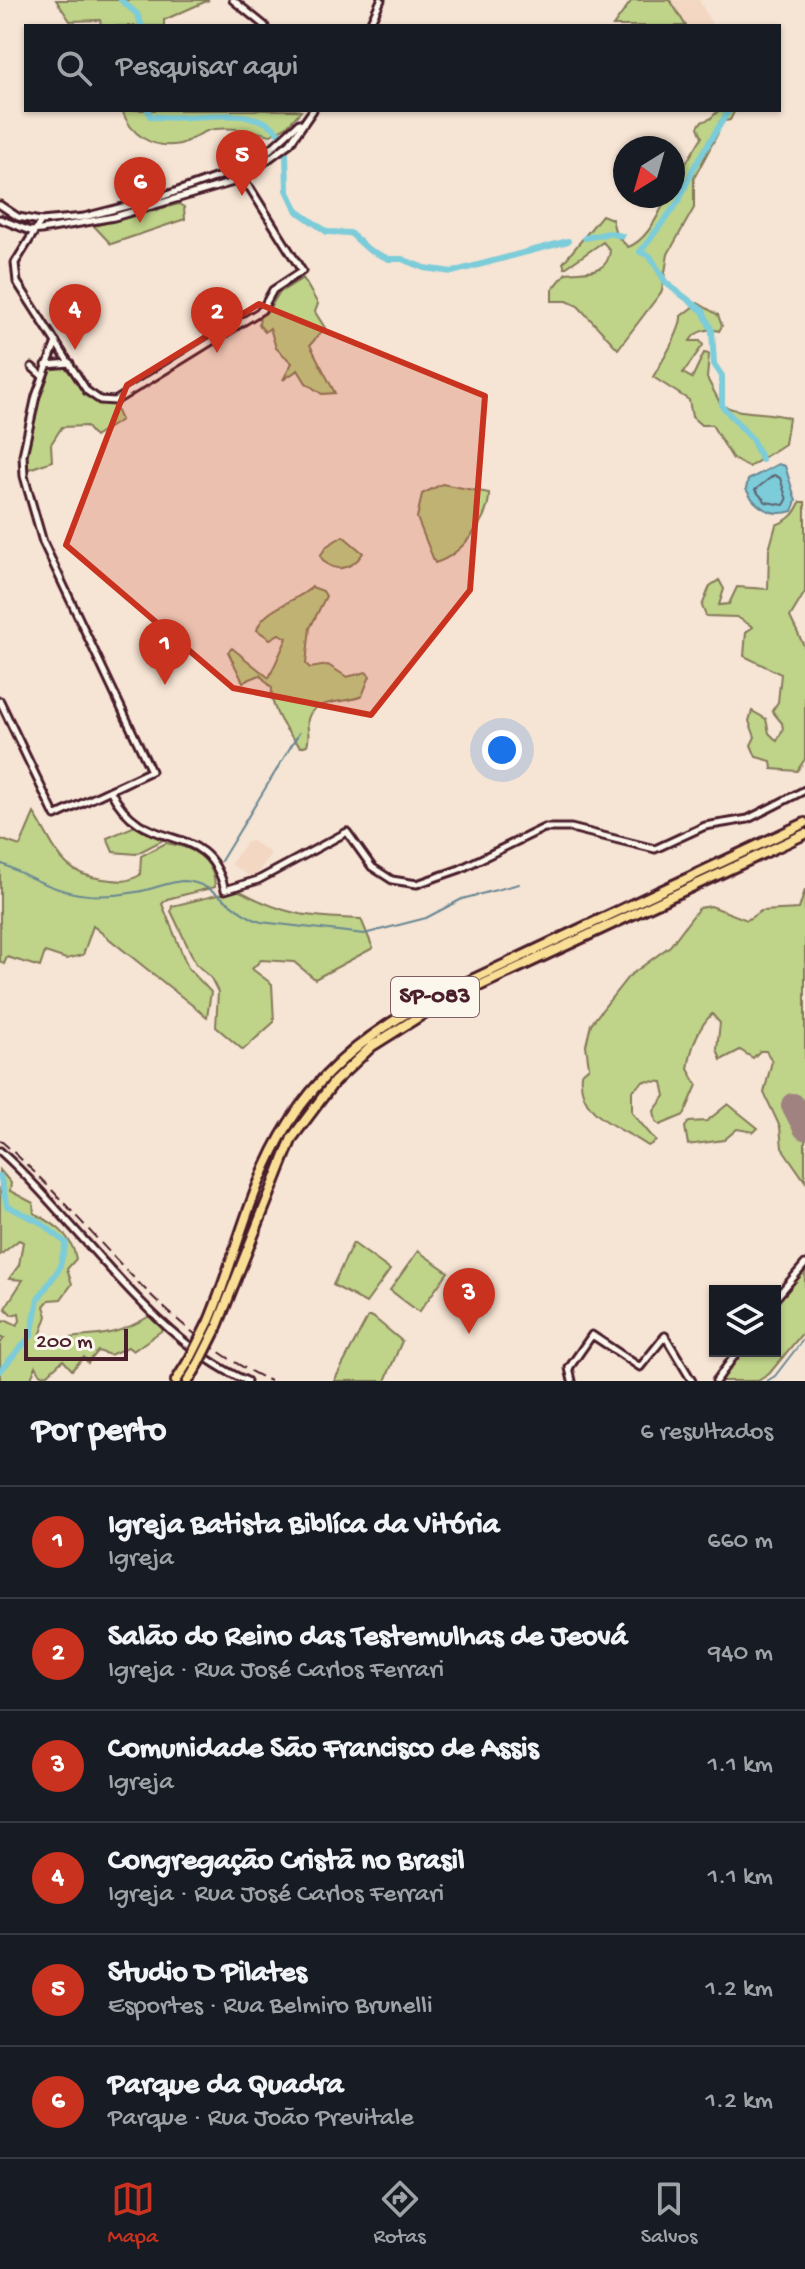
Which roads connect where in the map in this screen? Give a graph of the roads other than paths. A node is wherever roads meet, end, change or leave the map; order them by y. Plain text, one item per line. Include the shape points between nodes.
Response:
1 (233, 0) edge
2 (381, 0) edge
3 (263, 24) edge
4 (370, 24) edge
5 (311, 112) edge
6 (285, 136) junction
7 (290, 143) junction
8 (243, 169) junction
9 (250, 175) junction
10 (240, 180) junction
11 (250, 188) junction
12 (3, 207) edge
13 (0, 218) edge
14 (41, 221) junction
15 (34, 231) junction
16 (56, 342) junction
17 (63, 354) junction
18 (51, 355) junction
19 (57, 363) junction
20 (70, 363) junction
21 (45, 365) junction
22 (32, 367) dead end
23 (41, 375) junction
24 (0, 701) edge
25 (110, 790) junction
26 (805, 790) edge
27 (805, 823) edge
28 (805, 834) edge
29 (0, 1151) edge
30 (805, 1264) edge
31 (781, 1292) edge
32 (734, 1357) edge
33 (195, 1360) junction
34 (176, 1381) edge
35 (188, 1381) edge
36 (247, 1381) edge
37 (572, 1381) edge
38 (692, 1381) edge
39 (716, 1381) edge

1 - 3 street
2 - 4 street
5 - 6 street
5 - 7 street
6 - 7 street
6 - 8 street
7 - 9 street
8 - 10 street
8 - 14 street via 158,198 84,217
9 - 10 street
9 - 11 street
10 - 11 street
10 - 15 street via 114,217
11 - 20 street via 302,271 273,290 262,310 115,401 93,397
12 - 13 street
12 - 14 street via 26,220
13 - 15 street
14 - 15 street
15 - 16 street via 14,271
16 - 17 street
16 - 18 street
17 - 18 street
17 - 19 street
17 - 20 street
18 - 19 street
18 - 21 street
19 - 20 street
19 - 21 street
21 - 23 street
22 - 23 street
23 - 25 street via 23,455 24,476 43,542 151,771
24 - 25 street via 55,816
25 - 26 street via 137,825 208,854 225,890 258,880 347,832 372,867 392,880 417,884 544,828 571,828 655,849 705,826 748,819
27 - 33 highway, SP-083, bridge via 433,998 360,1044 288,1123 260,1183
28 - 33 highway, SP-083, bridge via 434,1007 372,1046 334,1082 292,1138 216,1329
29 - 36 street via 137,1297 225,1371
30 - 31 street
32 - 39 street
33 - 34 highway, SP-083
33 - 35 highway, SP-083
37 - 38 street via 569,1368 592,1335 636,1366 645,1364 665,1336

